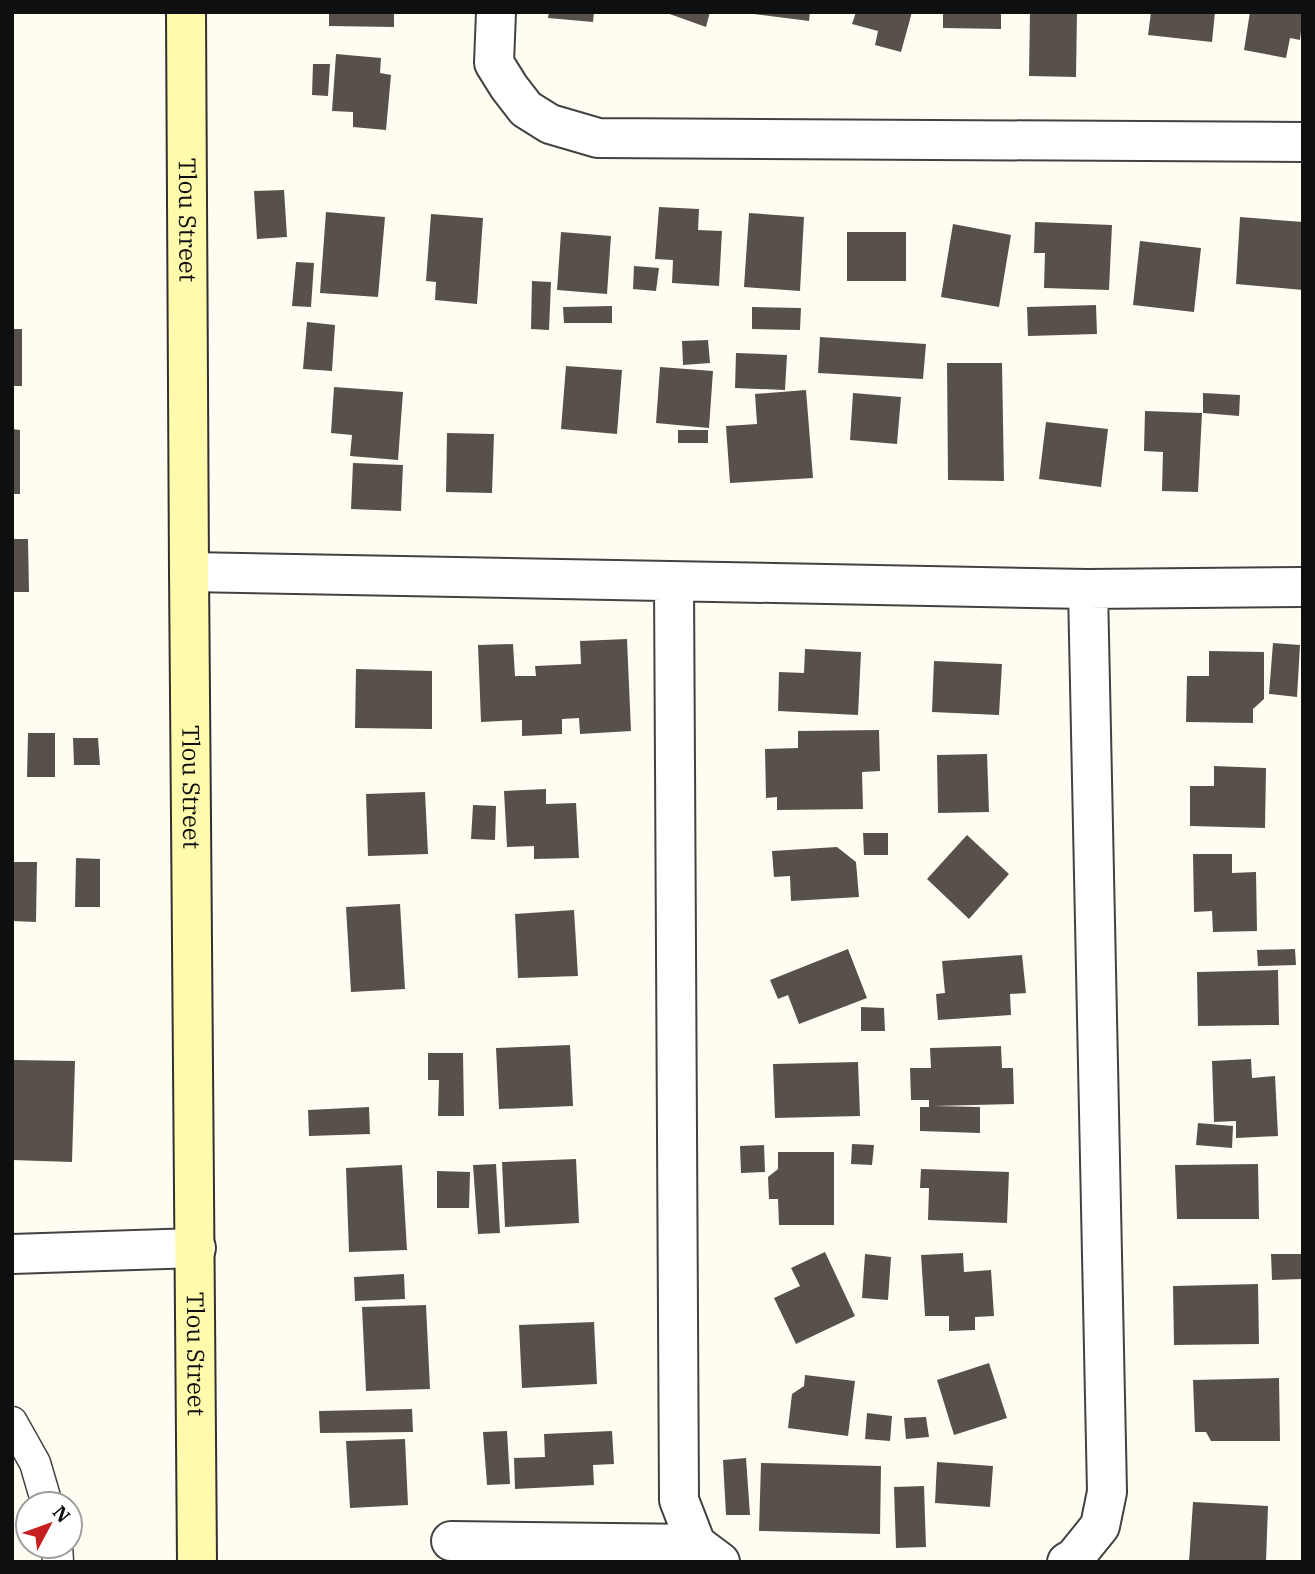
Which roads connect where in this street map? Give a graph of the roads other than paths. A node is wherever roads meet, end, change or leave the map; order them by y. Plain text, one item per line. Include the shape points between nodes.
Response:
1 (186, 12) edge
2 (496, 12) edge
3 (1303, 142) edge
4 (189, 572) junction
5 (674, 582) junction
6 (1303, 587) edge
7 (1088, 589) junction
8 (196, 1248) junction
9 (12, 1254) edge
10 (12, 1422) edge
11 (43, 1490) edge
12 (451, 1541) dead end
13 (708, 1553) edge
14 (197, 1562) edge
15 (1067, 1562) edge

1 - 4 street, Tlou Street
2 - 3 street via 494,63 526,109 550,124 598,138
4 - 5 street
4 - 8 street, Tlou Street
5 - 7 street
5 - 13 street via 679,1500
6 - 7 street
7 - 15 street via 1107,1492 1100,1526
8 - 9 street
8 - 14 street, Tlou Street
10 - 11 lane via 35,1463
12 - 13 street

